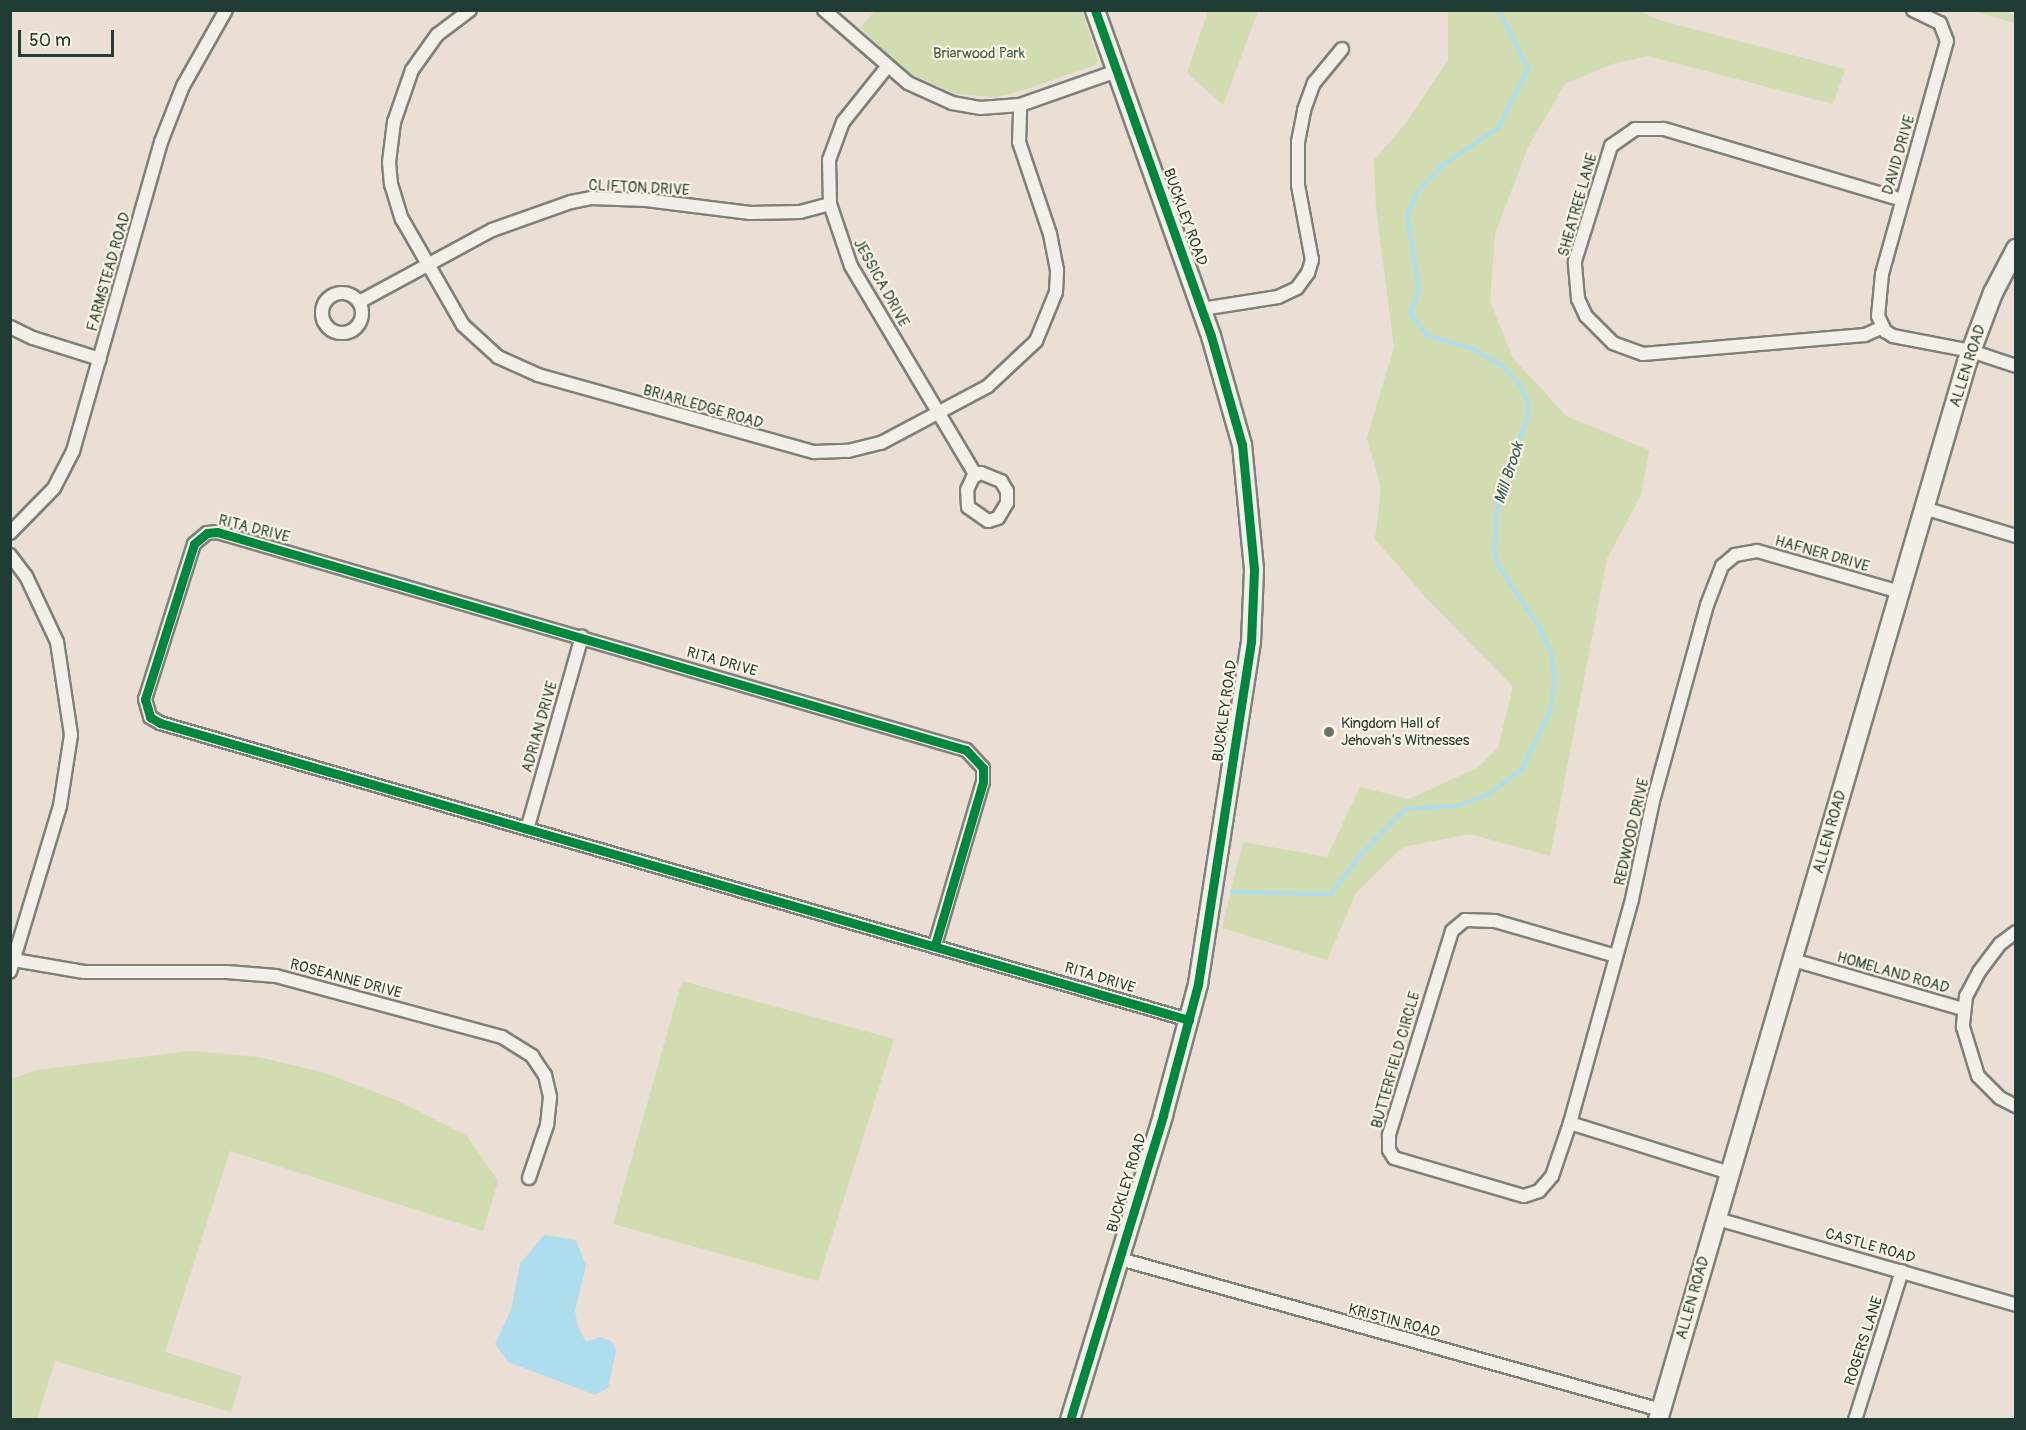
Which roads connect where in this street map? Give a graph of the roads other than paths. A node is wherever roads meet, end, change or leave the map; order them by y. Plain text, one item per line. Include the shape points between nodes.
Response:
1 (225, 10) edge
2 (470, 10) edge
3 (824, 10) edge
4 (1095, 10) edge
5 (1913, 10) edge
6 (1342, 49) dead end
7 (887, 67) junction
8 (1116, 71) junction
9 (1020, 105) junction
10 (1902, 200) junction
11 (830, 204) junction
12 (2016, 249) edge
13 (429, 266) junction
14 (361, 301) dead end
15 (1202, 309) junction
16 (10, 327) edge
17 (1882, 327) junction
18 (1971, 351) junction
19 (100, 359) junction
20 (2016, 366) edge
21 (940, 412) junction
22 (975, 474) dead end
23 (1924, 508) junction
24 (10, 533) edge
25 (2016, 536) edge
26 (10, 555) edge
27 (1735, 555) joint
28 (1900, 592) junction
29 (582, 637) junction
30 (528, 826) junction
31 (2016, 932) edge
32 (934, 945) junction
33 (1616, 956) junction
34 (1793, 960) junction
35 (12, 966) edge
36 (1963, 1009) junction
37 (1189, 1020) junction
38 (2016, 1106) edge
39 (1570, 1123) junction
40 (1730, 1173) junction
41 (529, 1178) dead end
42 (1716, 1219) junction
43 (1120, 1259) junction
44 (1902, 1271) junction
45 (2016, 1305) edge
46 (1659, 1415) edge
47 (1071, 1419) edge
48 (1855, 1419) edge

1 - 19 street, FARMSTEAD ROAD via 183,86 161,142
2 - 13 street, BRIARLEDGE ROAD via 423,51 394,122 389,162 391,184 402,219
3 - 7 street
4 - 8 street, BUCKLEY ROAD
5 - 10 street, DAVID DRIVE via 1940,23 1947,40
6 - 15 street via 1314,83 1298,142 1298,185 1312,260 1308,273 1297,288 1278,297
7 - 9 street via 908,83 952,103 980,108
7 - 11 street, JESSICA DRIVE via 843,122 829,160
8 - 9 street
8 - 15 street, BUCKLEY ROAD
9 - 21 street, BRIARLEDGE ROAD via 1019,142 1050,234 1056,292 1036,340 1013,366 979,392
10 - 17 street, DAVID DRIVE via 1882,274 1878,316
10 - 17 street, SHEATREE LANE via 1664,129 1635,129 1611,146 1575,261 1578,299 1587,316 1613,343 1643,354 1865,335
11 - 13 street, CLIFTON DRIVE via 800,212 750,213 591,198 542,210 492,230
11 - 21 street, JESSICA DRIVE via 851,266
12 - 18 street, ALLEN ROAD via 1993,292
13 - 14 street, CLIFTON DRIVE
13 - 21 street, BRIARLEDGE ROAD via 463,325 479,342 498,357 538,375 814,452 848,451 881,443
15 - 37 street, BUCKLEY ROAD via 1242,445 1254,569 1251,642 1214,890
16 - 19 street
17 - 18 street via 1893,336
18 - 20 street
18 - 23 street, ALLEN ROAD
19 - 24 street, FARMSTEAD ROAD via 73,451 54,488
21 - 22 street, JESSICA DRIVE
23 - 25 street
23 - 28 street, ALLEN ROAD
26 - 35 street via 26,576 57,642 71,735 60,806
27 - 28 street, HAFNER DRIVE via 1756,550
27 - 33 street, REDWOOD DRIVE via 1722,566 1707,604
28 - 34 street, ALLEN ROAD
29 - 30 street, ADRIAN DRIVE
29 - 30 street, RITA DRIVE via 226,535 207,533 194,544 145,699 150,717 160,723
29 - 32 street, RITA DRIVE via 914,733 977,757 983,768 983,782
30 - 32 street, RITA DRIVE
31 - 36 street, HOMELAND ROAD via 2000,944 1979,972
32 - 37 street, RITA DRIVE
33 - 39 street, REDWOOD DRIVE
33 - 39 street, BUTTERFIELD CIRCLE via 1495,921 1463,921 1444,945 1389,1135 1389,1150 1404,1164 1524,1196 1539,1191 1552,1176
34 - 36 street, HOMELAND ROAD
34 - 40 street, ALLEN ROAD
35 - 41 street, ROSEANNE DRIVE via 84,972 276,976 511,1041 532,1056 545,1075 550,1097 547,1125
36 - 38 street via 1967,1050 1978,1076 2000,1098
37 - 43 street, BUCKLEY ROAD
39 - 40 street
40 - 42 street, ALLEN ROAD
42 - 44 street, CASTLE ROAD
42 - 46 street, ALLEN ROAD
43 - 46 street, KRISTIN ROAD
43 - 47 street, BUCKLEY ROAD
44 - 45 street, CASTLE ROAD
44 - 48 street, ROGERS LANE

